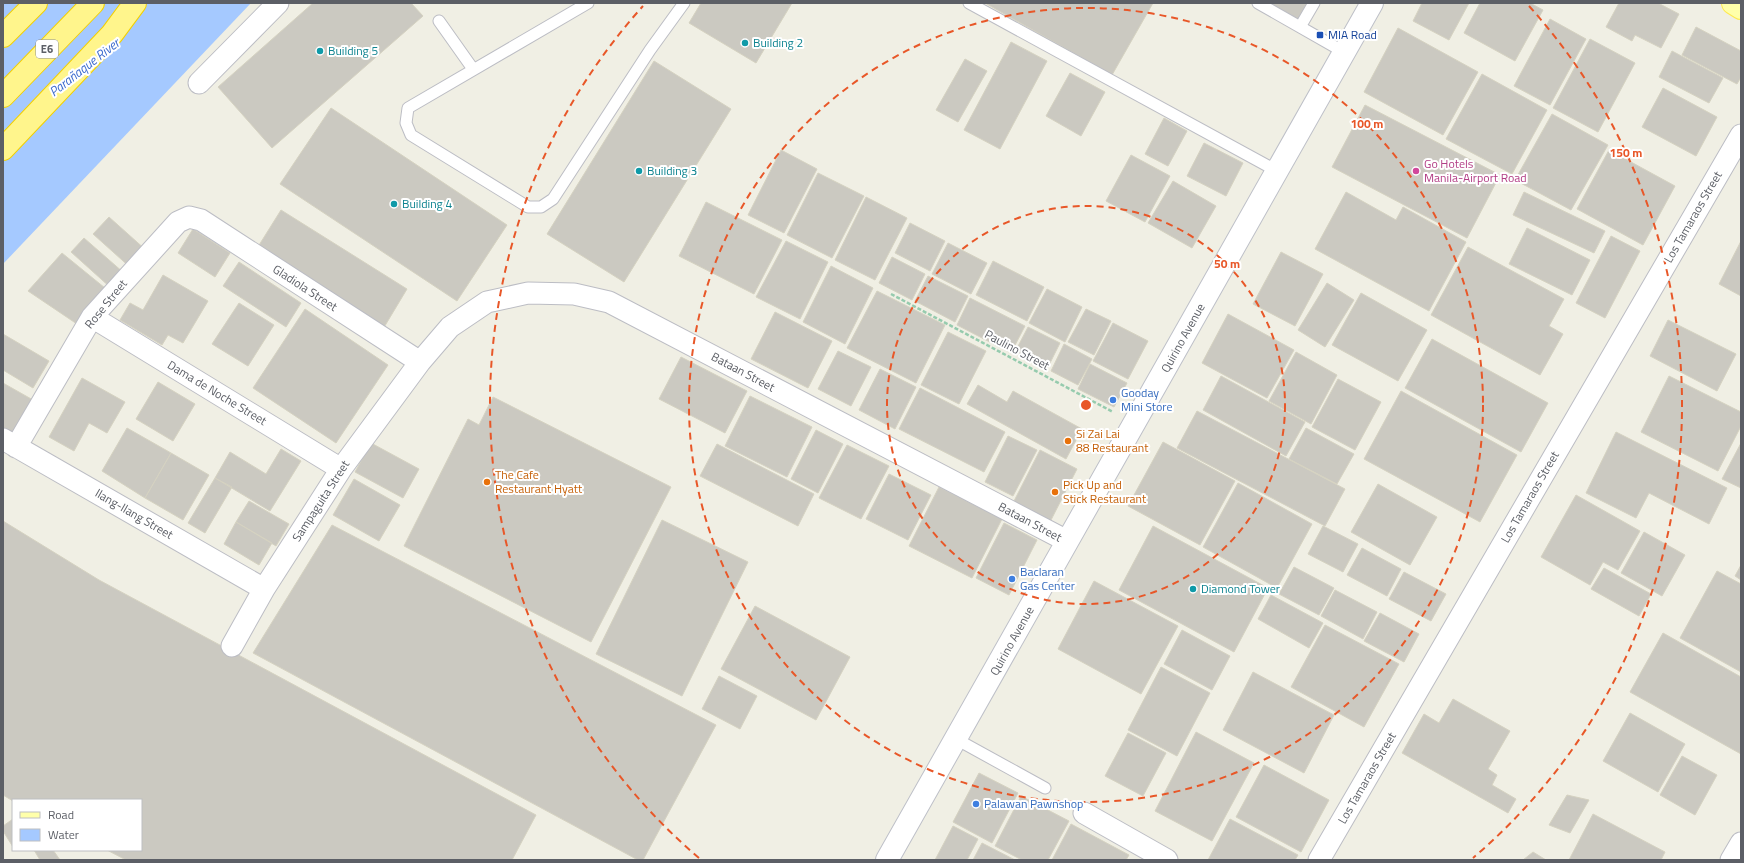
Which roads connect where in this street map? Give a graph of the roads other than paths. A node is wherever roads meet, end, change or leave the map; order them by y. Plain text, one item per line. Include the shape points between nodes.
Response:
1 (36, 3) edge
2 (93, 3) edge
3 (135, 3) edge
4 (278, 3) edge
5 (588, 3) edge
6 (684, 3) edge
7 (969, 3) edge
8 (1258, 3) edge
9 (1314, 3) edge
10 (1372, 3) edge
11 (1733, 3) edge
12 (1741, 8) edge
13 (439, 21) dead end
14 (1300, 27) junction
15 (3, 36) edge
16 (1344, 52) junction
17 (473, 70) junction
18 (199, 83) dead end
19 (3, 96) edge
20 (1741, 135) edge
21 (3, 149) edge
22 (1277, 171) junction
23 (189, 217) joint
24 (92, 317) junction
25 (420, 362) junction
26 (10, 443) edge
27 (341, 469) junction
28 (1067, 541) junction
29 (264, 589) junction
30 (232, 646) dead end
31 (956, 739) junction
32 (1045, 788) dead end
33 (1084, 812) dead end
34 (1741, 843) edge
35 (887, 860) edge
36 (1167, 860) edge
37 (1319, 860) edge
38 (1731, 860) edge

1 - 15 highway
2 - 19 highway, E6
3 - 21 highway via 112,34
4 - 18 street
5 - 17 lane
6 - 17 lane via 650,50 553,199 541,207 528,207 411,135 406,123 408,108
7 - 22 lane
8 - 14 lane
9 - 14 lane
10 - 16 main road, Quirino Avenue
11 - 12 main road
13 - 17 lane
14 - 16 lane
16 - 22 main road, Quirino Avenue
20 - 37 street, Los Tamaraos Street
22 - 28 main road, Quirino Avenue
23 - 24 street, Rose Street via 178,222
23 - 25 street, Gladiola Street via 201,220
24 - 26 street, Rose Street
24 - 27 street, Dama de Noche Street
25 - 27 street, Sampaguita Street
25 - 28 street, Bataan Street via 450,327 487,302 528,293 574,294 609,302
26 - 29 street, Ilang-Ilang Street
27 - 29 street, Sampaguita Street
28 - 31 main road, Quirino Avenue
29 - 30 street, Sampaguita Street
31 - 32 lane
31 - 35 main road, Quirino Avenue
33 - 36 street
34 - 38 street

